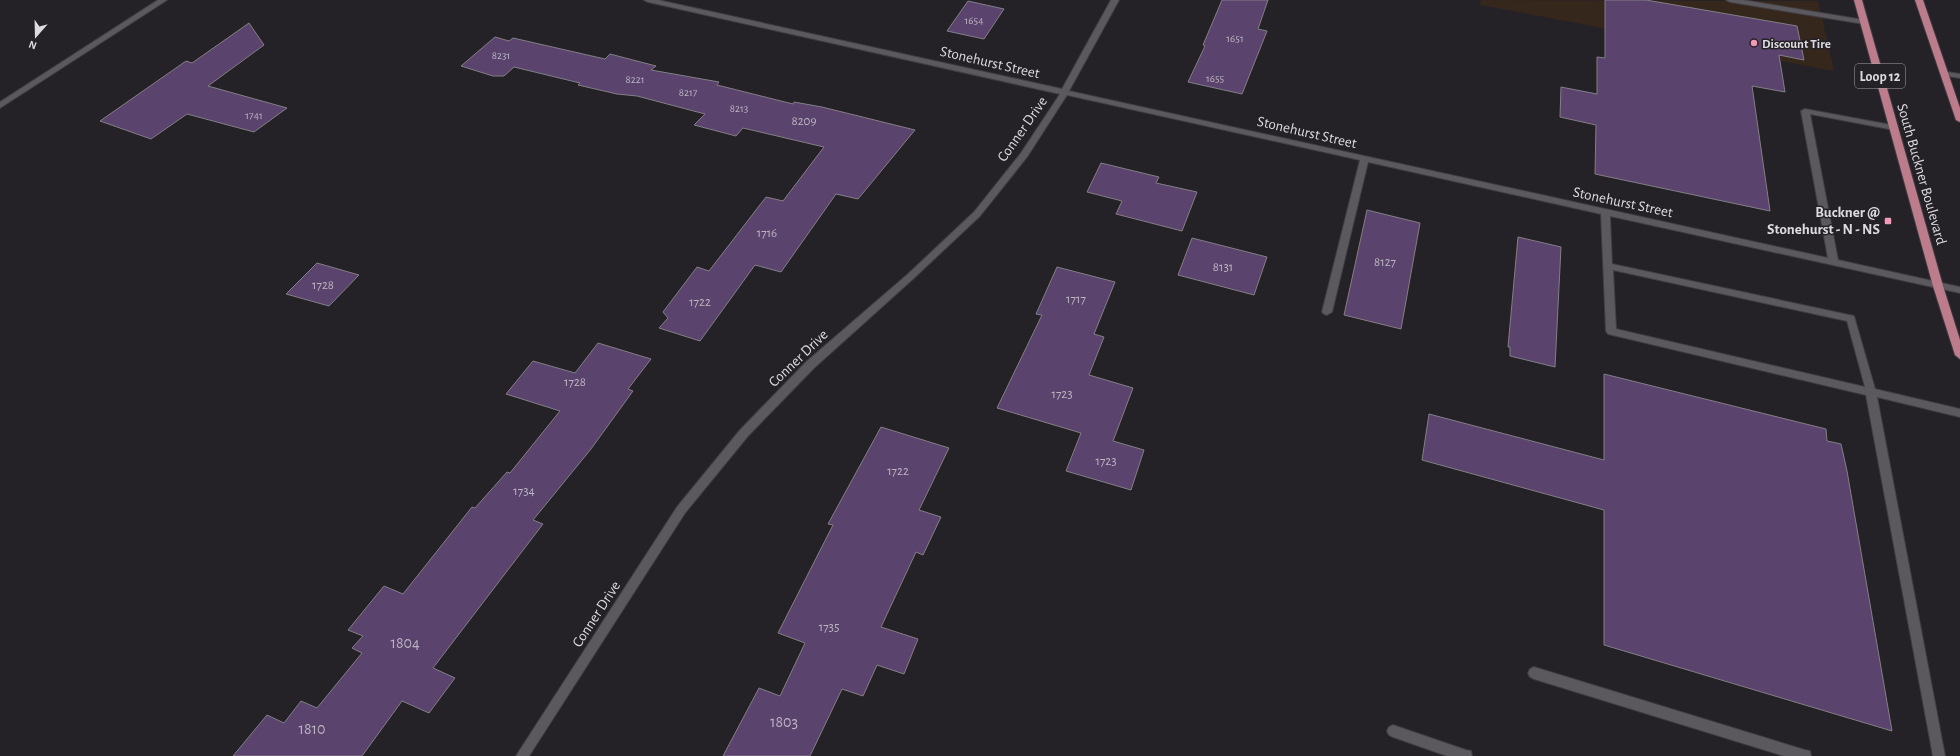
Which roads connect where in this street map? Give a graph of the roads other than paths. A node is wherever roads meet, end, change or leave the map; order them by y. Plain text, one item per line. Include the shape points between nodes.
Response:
1 (164, 0) edge
2 (648, 0) edge
3 (1115, 0) edge
4 (1730, 0) edge
5 (1858, 0) edge
6 (1919, 0) edge
7 (1864, 22) junction
8 (1944, 73) junction
9 (1960, 76) edge
10 (1064, 93) junction
11 (0, 106) edge
12 (1960, 120) edge
13 (1894, 128) junction
14 (1364, 160) junction
15 (1605, 212) junction
16 (1834, 263) junction
17 (1608, 266) junction
18 (1938, 286) junction
19 (1960, 290) edge
20 (1327, 312) dead end
21 (1960, 355) edge
22 (1871, 392) junction
23 (1960, 413) edge
24 (1534, 673) dead end
25 (1393, 731) dead end
26 (522, 756) edge
27 (1466, 756) edge
28 (1806, 756) edge
29 (1939, 756) edge

1 - 11 street
2 - 10 street, Stonehurst Street
3 - 10 street, Conner Drive
4 - 7 street
5 - 7 main road, South Buckner Boulevard / Loop 12
6 - 8 main road
7 - 13 main road, South Buckner Boulevard / Loop 12
8 - 9 street
8 - 12 main road
10 - 14 street, Stonehurst Street
10 - 26 street, Conner Drive via 1024,155 977,214 810,365 739,439 682,510
13 - 16 street via 1805,111
13 - 18 main road, South Buckner Boulevard / Loop 12
14 - 15 street, Stonehurst Street
14 - 20 street
15 - 16 street, Stonehurst Street
15 - 17 street
16 - 18 street, Stonehurst Street
17 - 22 street via 1851,318
17 - 22 street via 1611,332
18 - 19 street, Stonehurst Street
18 - 21 main road, South Buckner Boulevard / Loop 12
22 - 23 street
22 - 29 street
24 - 28 street
25 - 27 street

